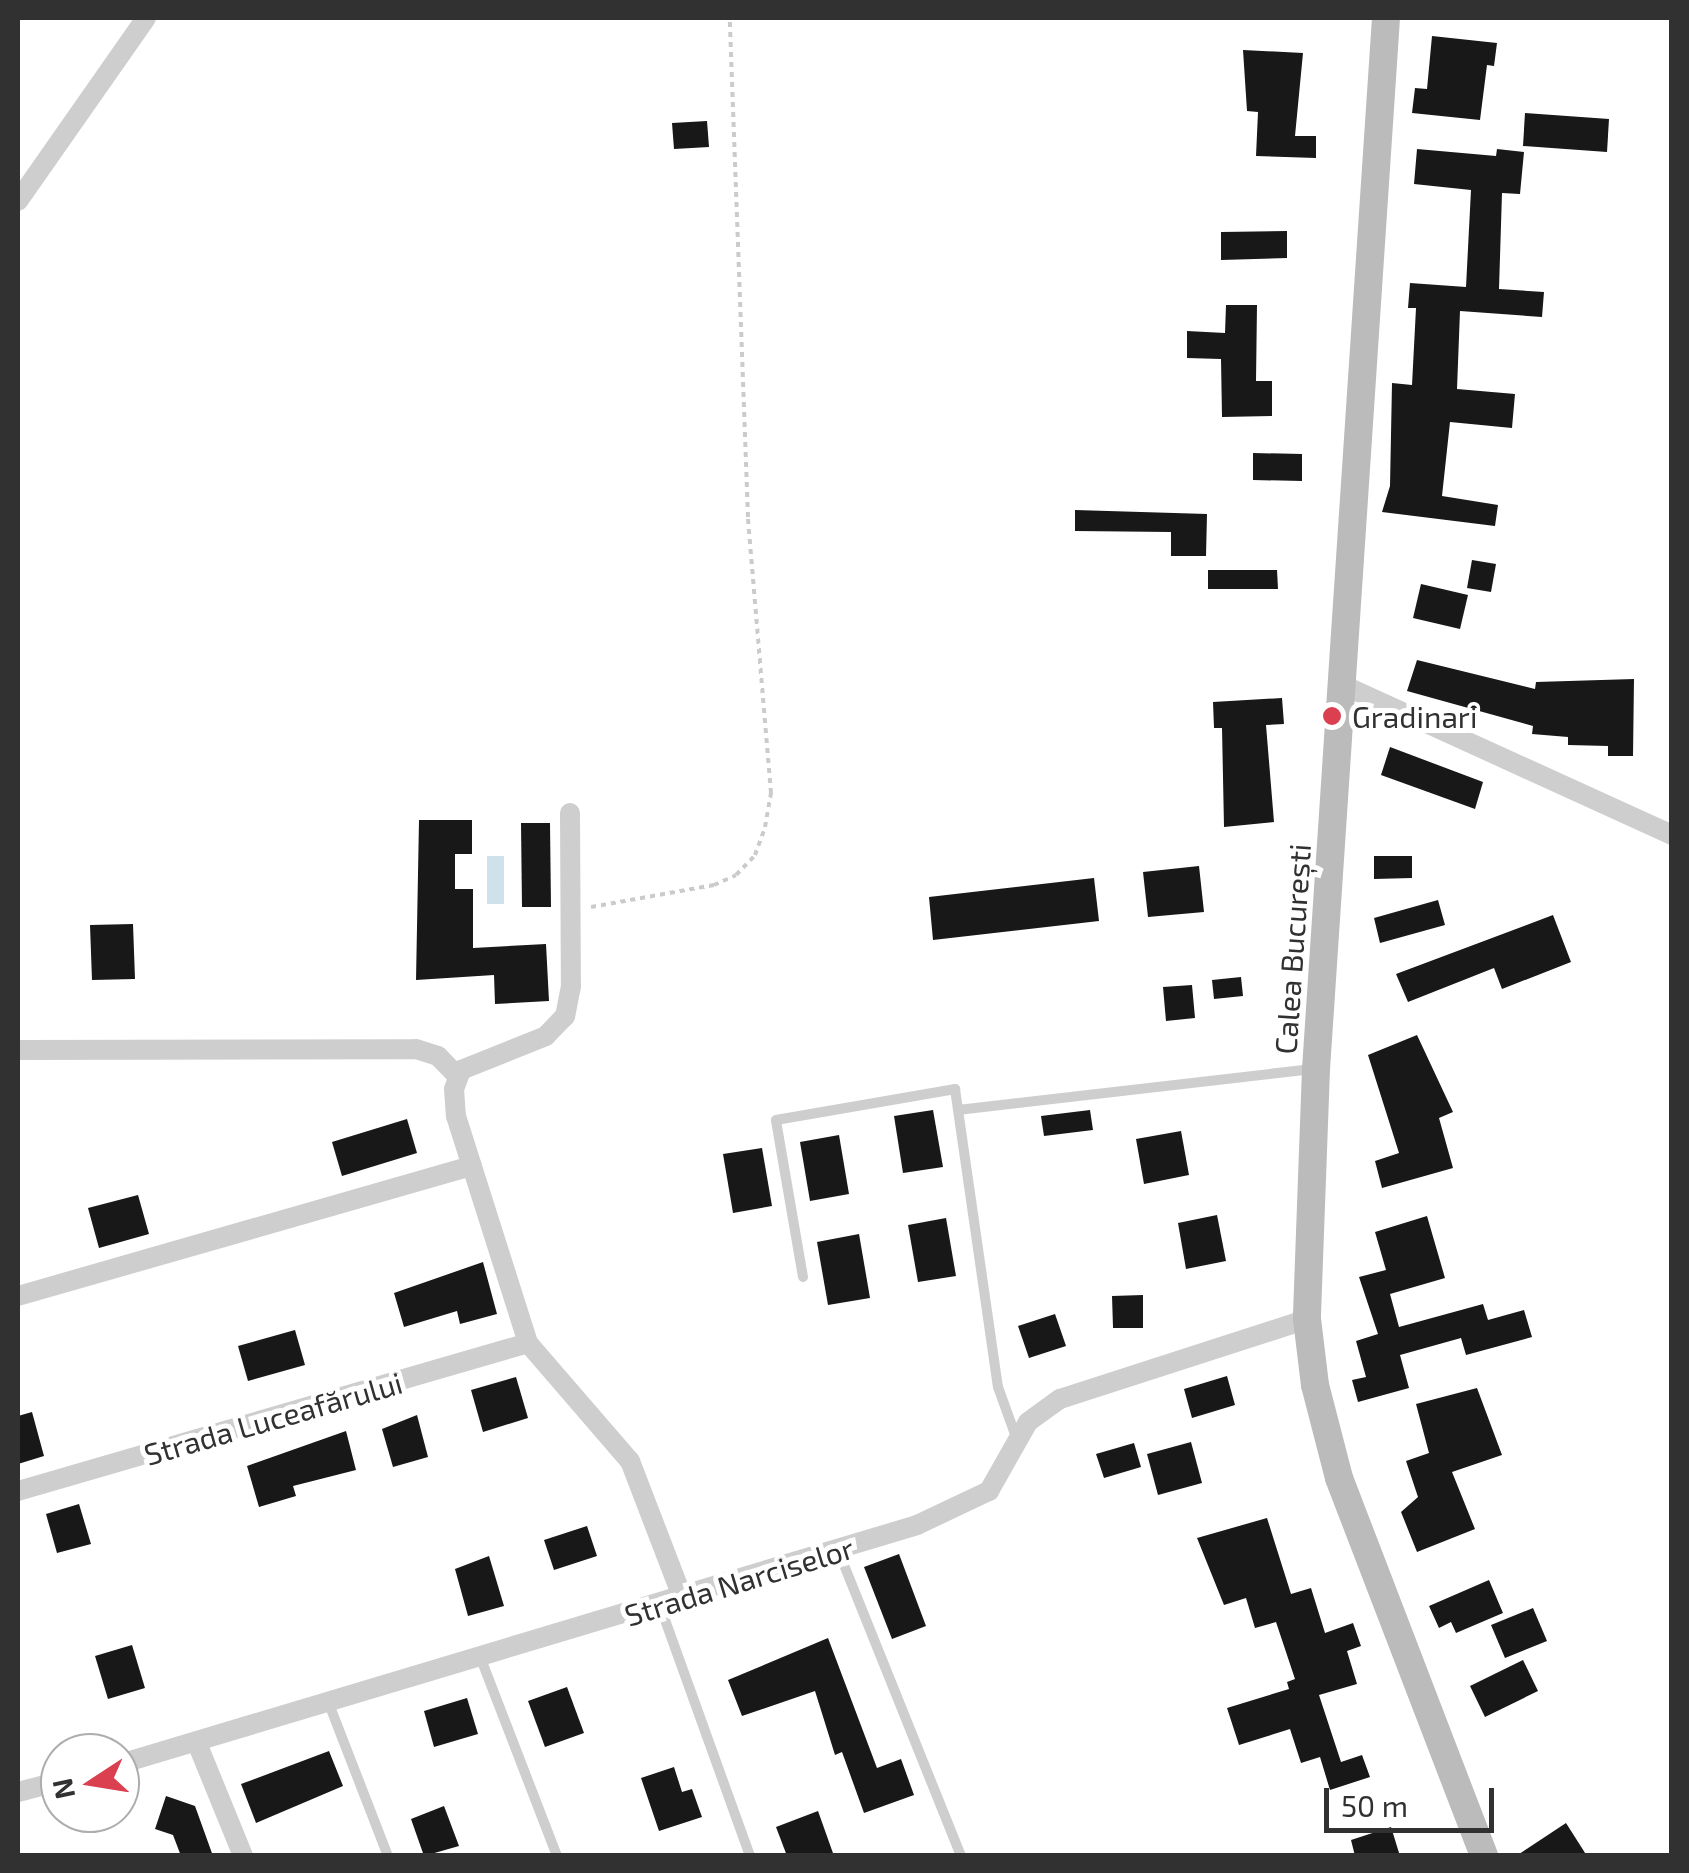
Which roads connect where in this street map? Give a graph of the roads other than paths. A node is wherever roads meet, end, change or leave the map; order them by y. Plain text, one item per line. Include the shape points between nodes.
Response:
1 (146, 18) edge
2 (1386, 18) edge
3 (18, 201) edge
4 (1343, 685) junction
5 (570, 813) dead end
6 (1672, 835) edge
7 (18, 1050) edge
8 (1316, 1069) junction
9 (458, 1077) junction
10 (958, 1110) junction
11 (472, 1166) junction
12 (803, 1277) dead end
13 (18, 1296) edge
14 (1307, 1319) junction
15 (528, 1342) junction
16 (1017, 1438) junction
17 (18, 1492) edge
18 (838, 1550) junction
19 (683, 1599) junction
20 (660, 1606) junction
21 (482, 1659) junction
22 (329, 1704) junction
23 (197, 1743) junction
24 (140, 1759) edge
25 (243, 1856) edge
26 (388, 1856) edge
27 (557, 1856) edge
28 (750, 1856) edge
29 (961, 1856) edge
30 (1484, 1856) edge

1 - 3 street
2 - 4 main road, Calea București
4 - 6 street
4 - 8 main road, Calea București
5 - 9 street via 564,1016 546,1036 482,1058
7 - 9 street via 416,1049 438,1056
8 - 10 lane
8 - 14 main road, Calea București
9 - 11 street via 456,1116
10 - 12 lane via 955,1089 776,1120
10 - 16 lane via 998,1387
11 - 13 street
11 - 15 street
14 - 16 street, Strada Narciselor via 1060,1399
14 - 30 main road, Calea București via 1315,1385 1340,1478
15 - 17 street, Strada Luceafărului
15 - 19 street via 630,1461
16 - 18 street, Strada Narciselor via 990,1491
18 - 19 street, Strada Narciselor
18 - 29 lane
19 - 20 street, Strada Narciselor
20 - 21 street, Strada Narciselor
20 - 28 lane
21 - 22 street, Strada Narciselor
21 - 27 lane
22 - 23 street, Strada Narciselor
22 - 26 lane
23 - 24 street, Strada Narciselor
23 - 25 street

